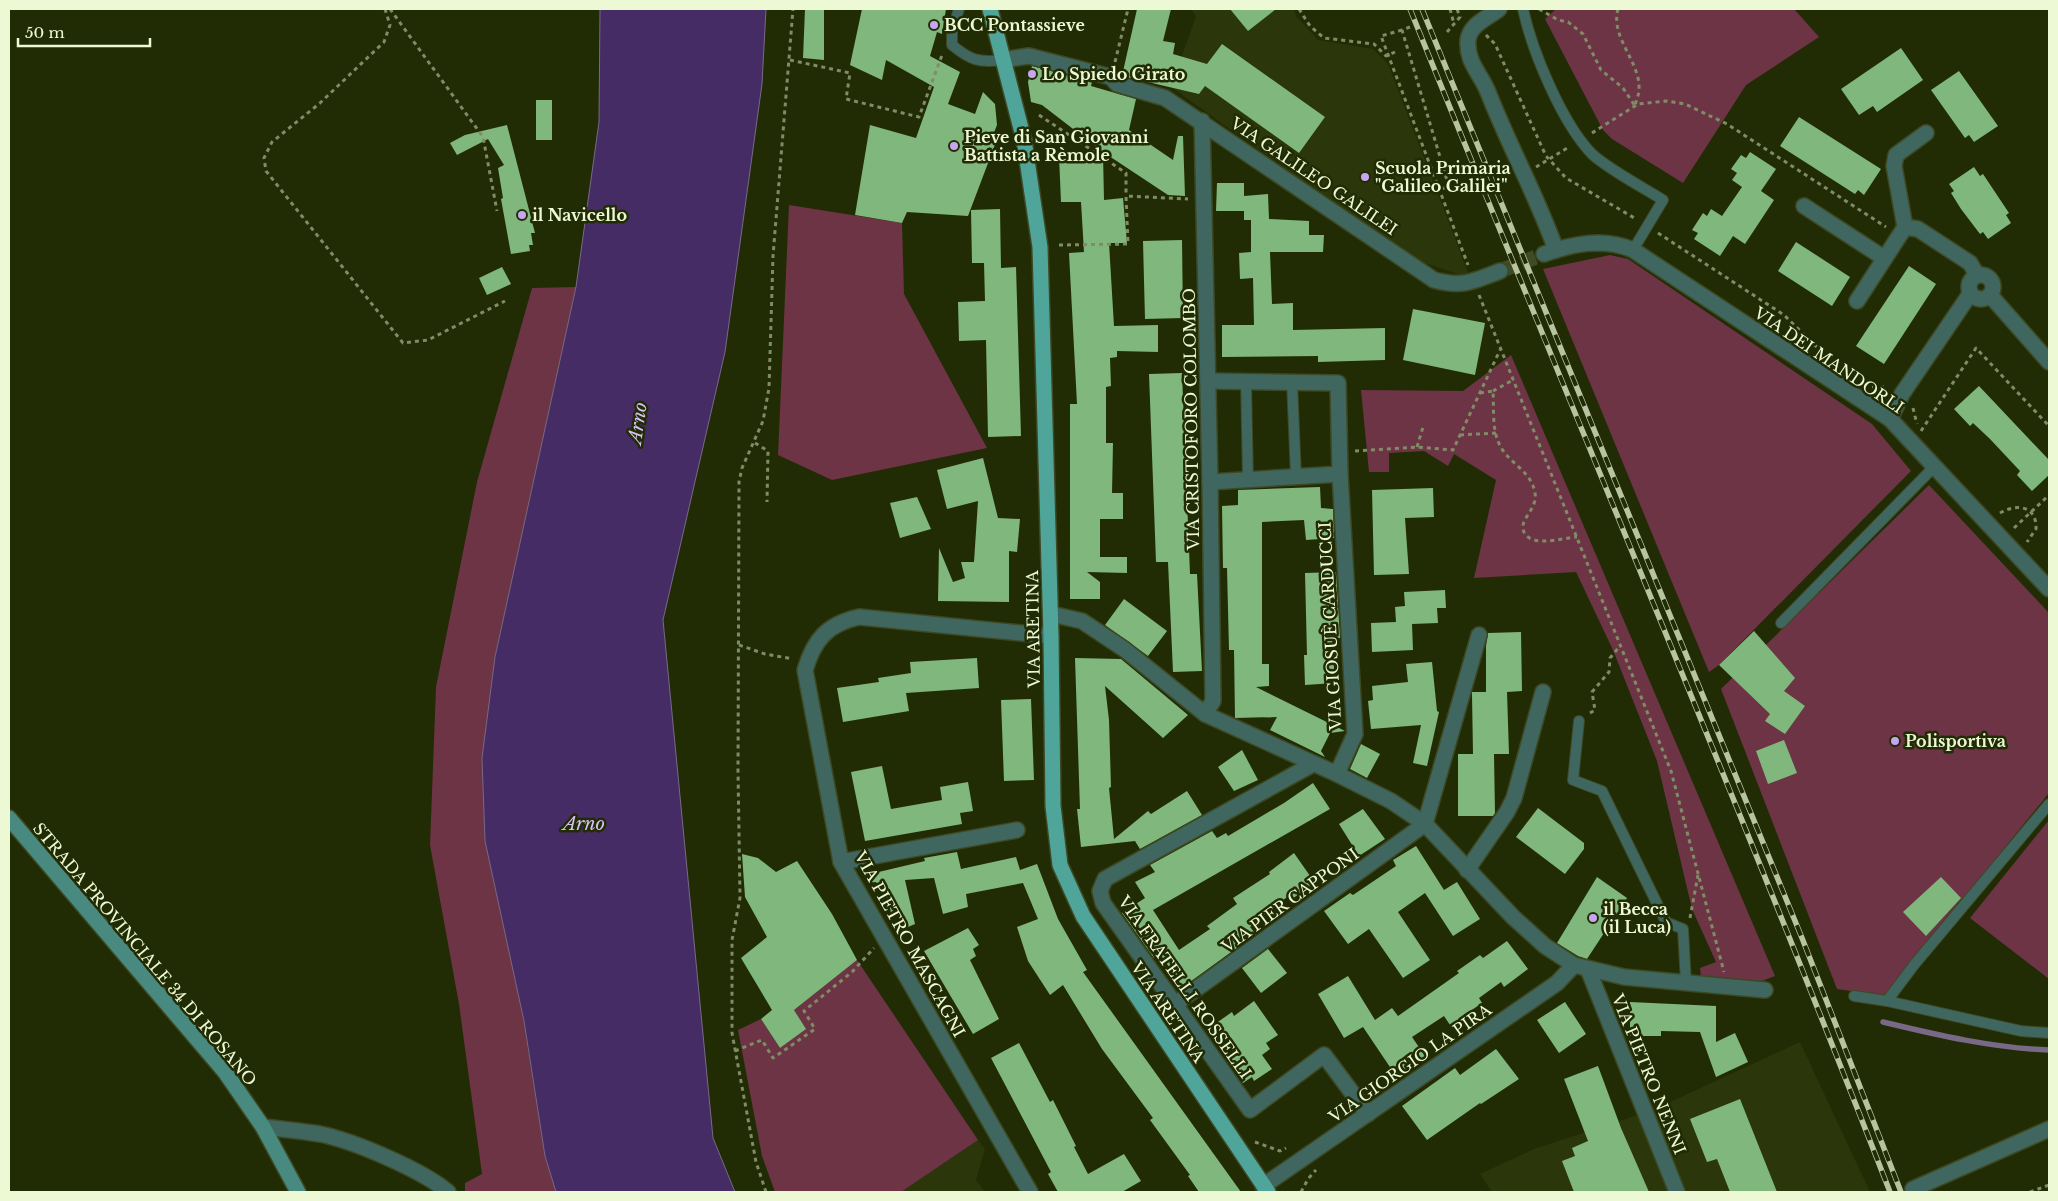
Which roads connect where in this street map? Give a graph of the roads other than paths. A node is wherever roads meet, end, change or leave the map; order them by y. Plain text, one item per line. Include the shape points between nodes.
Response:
1 (959, 9) edge
2 (990, 9) edge
3 (1523, 9) edge
4 (1492, 11) edge
5 (1002, 60) junction
6 (1202, 121) junction
7 (1926, 133) dead end
8 (1804, 206) dead end
9 (1902, 230) junction
10 (1633, 250) junction
11 (1884, 258) junction
12 (1500, 271) tunnel mouth
13 (1977, 275) junction
14 (1970, 294) junction
15 (1990, 295) junction
16 (1856, 301) dead end
17 (2049, 362) edge
18 (1208, 381) junction
19 (1246, 381) junction
20 (1292, 382) junction
21 (1890, 419) junction
22 (1934, 466) junction
23 (1340, 474) junction
24 (1296, 477) junction
25 (1248, 480) junction
26 (1210, 482) junction
27 (2049, 590) edge
28 (1050, 614) junction
29 (1781, 623) dead end
30 (1479, 635) dead end
31 (1051, 636) junction
32 (1543, 692) dead end
33 (1205, 714) junction
34 (1579, 721) road end
35 (1313, 764) junction
36 (1337, 774) junction
37 (2049, 804) edge
38 (9, 818) edge
39 (1425, 824) junction
40 (1017, 830) dead end
41 (841, 862) junction
42 (1467, 870) junction
43 (1581, 967) junction
44 (1686, 983) junction
45 (1765, 990) dead end
46 (1854, 996) dead end
47 (1887, 1001) junction
48 (1174, 1005) junction
49 (2049, 1033) edge
50 (1368, 1114) junction
51 (263, 1127) junction
52 (2049, 1129) edge
53 (1265, 1189) edge
54 (1913, 1190) dead end
55 (298, 1192) edge
56 (448, 1192) edge
57 (1030, 1192) edge
58 (1677, 1192) edge

1 - 5 lane via 952,31 952,45 966,56 984,62
2 - 5 main road, VIA ARETINA
3 - 10 lane via 1529,35 1547,80 1580,140 1594,155 1663,200
4 - 10 street, VIA DEI MANDORLI via 1475,24 1468,38 1468,56 1525,173 1550,252 1572,245 1608,242
5 - 6 street, VIA GALILEO GALILEI via 1029,56 1111,77 1117,84 1165,98
5 - 28 main road, VIA ARETINA via 1024,140 1040,247
6 - 12 street, VIA GALILEO GALILEI via 1434,280 1453,285
6 - 18 street, VIA CRISTOFORO COLOMBO
7 - 9 street via 1896,155 1894,166
8 - 11 street
9 - 11 street
9 - 13 street via 1918,229 1970,263
10 - 21 street, VIA DEI MANDORLI
11 - 16 street
13 - 14 street via 1969,283
13 - 15 street via 1991,280 1993,288
14 - 15 street via 1979,300
14 - 21 street via 1902,394
15 - 17 street
18 - 19 street
18 - 26 street, VIA CRISTOFORO COLOMBO
19 - 20 street
19 - 25 lane
20 - 23 street, VIA GIOSUÈ CARDUCCI via 1338,383
20 - 24 lane
21 - 22 street, VIA DEI MANDORLI
22 - 27 street, VIA DEI MANDORLI
22 - 29 lane
23 - 24 street
23 - 36 street, VIA GIOSUÈ CARDUCCI via 1355,734
24 - 25 street
25 - 26 street
26 - 33 street, VIA CRISTOFORO COLOMBO via 1213,701
28 - 31 main road, VIA ARETINA
28 - 33 street via 1082,620
30 - 39 street
31 - 41 street, VIA PIETRO MASCAGNI via 859,617 840,621 825,633 811,649 805,670
31 - 53 main road, VIA ARETINA via 1053,806 1060,865 1083,916
32 - 42 street via 1514,798
33 - 35 street
34 - 44 lane via 1573,780 1602,791 1666,922 1683,928
35 - 36 street
35 - 48 street, VIA FRATELLI ROSSELLI via 1105,879 1100,891 1103,903
36 - 39 street via 1391,801
37 - 47 lane
38 - 51 main road, STRADA PROVINCIALE 34 DI ROSANO via 225,1072
39 - 42 street
39 - 48 street, VIA PIER CAPPONI
40 - 41 street
41 - 57 street, VIA PIETRO MASCAGNI
42 - 43 street via 1545,946
43 - 44 street via 1624,978
43 - 50 street, VIA GIORGIO LA PIRA
43 - 58 street, VIA PIETRO NENNI
44 - 45 street
46 - 47 lane
47 - 49 lane via 2021,1031
48 - 50 street, VIA FRATELLI ROSSELLI via 1250,1110 1324,1055
50 - 53 street, VIA GIORGIO LA PIRA
51 - 55 main road, STRADA PROVINCIALE 34 DI ROSANO
51 - 56 street via 322,1135 382,1155 435,1181
52 - 54 street

